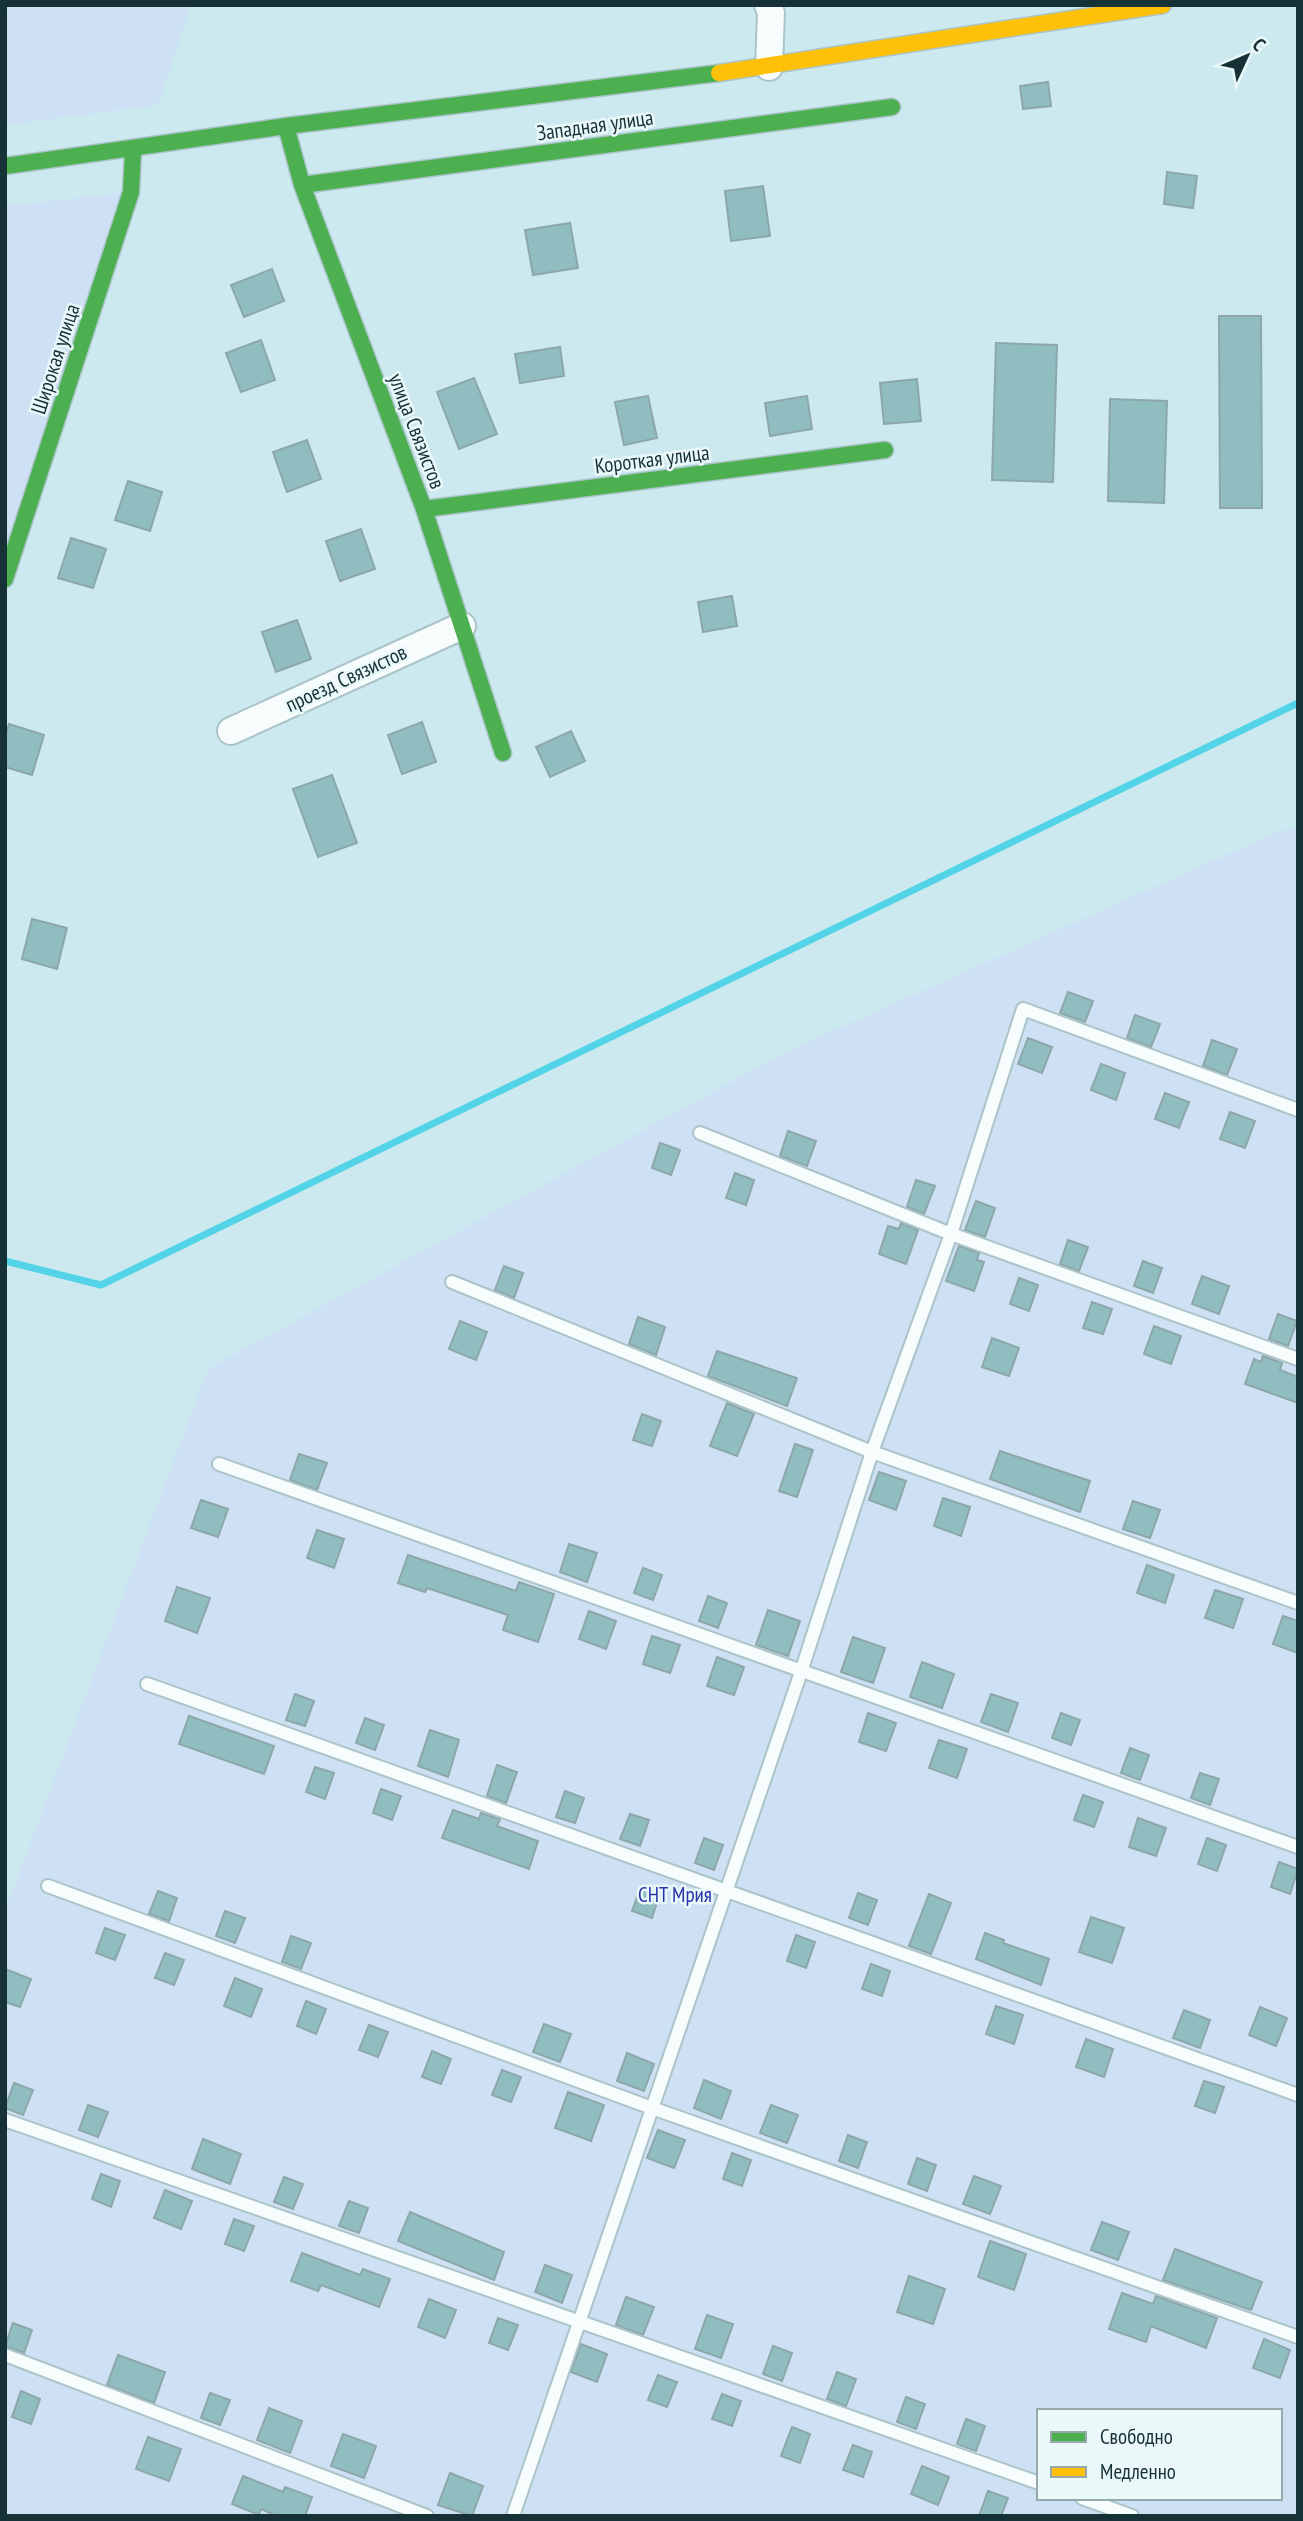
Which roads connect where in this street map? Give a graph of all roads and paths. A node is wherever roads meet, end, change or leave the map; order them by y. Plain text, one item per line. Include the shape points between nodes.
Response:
1 (768, 5) edge
2 (1163, 5) edge
3 (1133, 7) edge
4 (769, 67) junction
5 (892, 107) dead end
6 (286, 126) junction
7 (134, 150) junction
8 (5, 166) edge
9 (303, 185) junction
10 (886, 450) dead end
11 (424, 509) junction
12 (5, 579) edge
13 (462, 625) junction
14 (231, 731) dead end
15 (503, 753) dead end
16 (1298, 1110) edge
17 (700, 1133) dead end
18 (951, 1234) junction
19 (452, 1282) dead end
20 (1298, 1359) edge
21 (872, 1452) junction
22 (219, 1464) dead end
23 (1298, 1603) edge
24 (801, 1672) junction
25 (147, 1684) dead end
26 (1298, 1847) edge
27 (48, 1886) dead end
28 (726, 1891) junction
29 (1298, 2095) edge
30 (652, 2108) junction
31 (5, 2120) edge
32 (579, 2321) junction
33 (1298, 2337) edge
34 (5, 2355) edge
35 (1037, 2482) edge
36 (1088, 2500) edge
37 (427, 2516) edge
38 (513, 2516) edge
39 (1132, 2516) edge

1 - 4 street
2 - 3 street
3 - 4 street
4 - 6 street
5 - 9 street, Западная улица
6 - 7 street
6 - 9 street, улица Связистов
7 - 8 street
7 - 12 street, Широкая улица via 131,192
9 - 11 street, улица Связистов
10 - 11 street, Короткая улица
11 - 13 street, улица Связистов
13 - 14 street, проезд Связистов
13 - 15 street, улица Связистов
16 - 18 lane via 1023,1010
17 - 18 lane
18 - 20 lane
18 - 21 lane
19 - 21 lane
21 - 23 lane
21 - 24 lane
22 - 24 lane
24 - 26 lane
24 - 28 lane
25 - 28 lane
27 - 30 lane
28 - 29 lane
28 - 30 lane
30 - 32 lane
30 - 33 lane
31 - 32 lane
32 - 35 lane
32 - 38 lane
34 - 37 lane
36 - 39 lane

